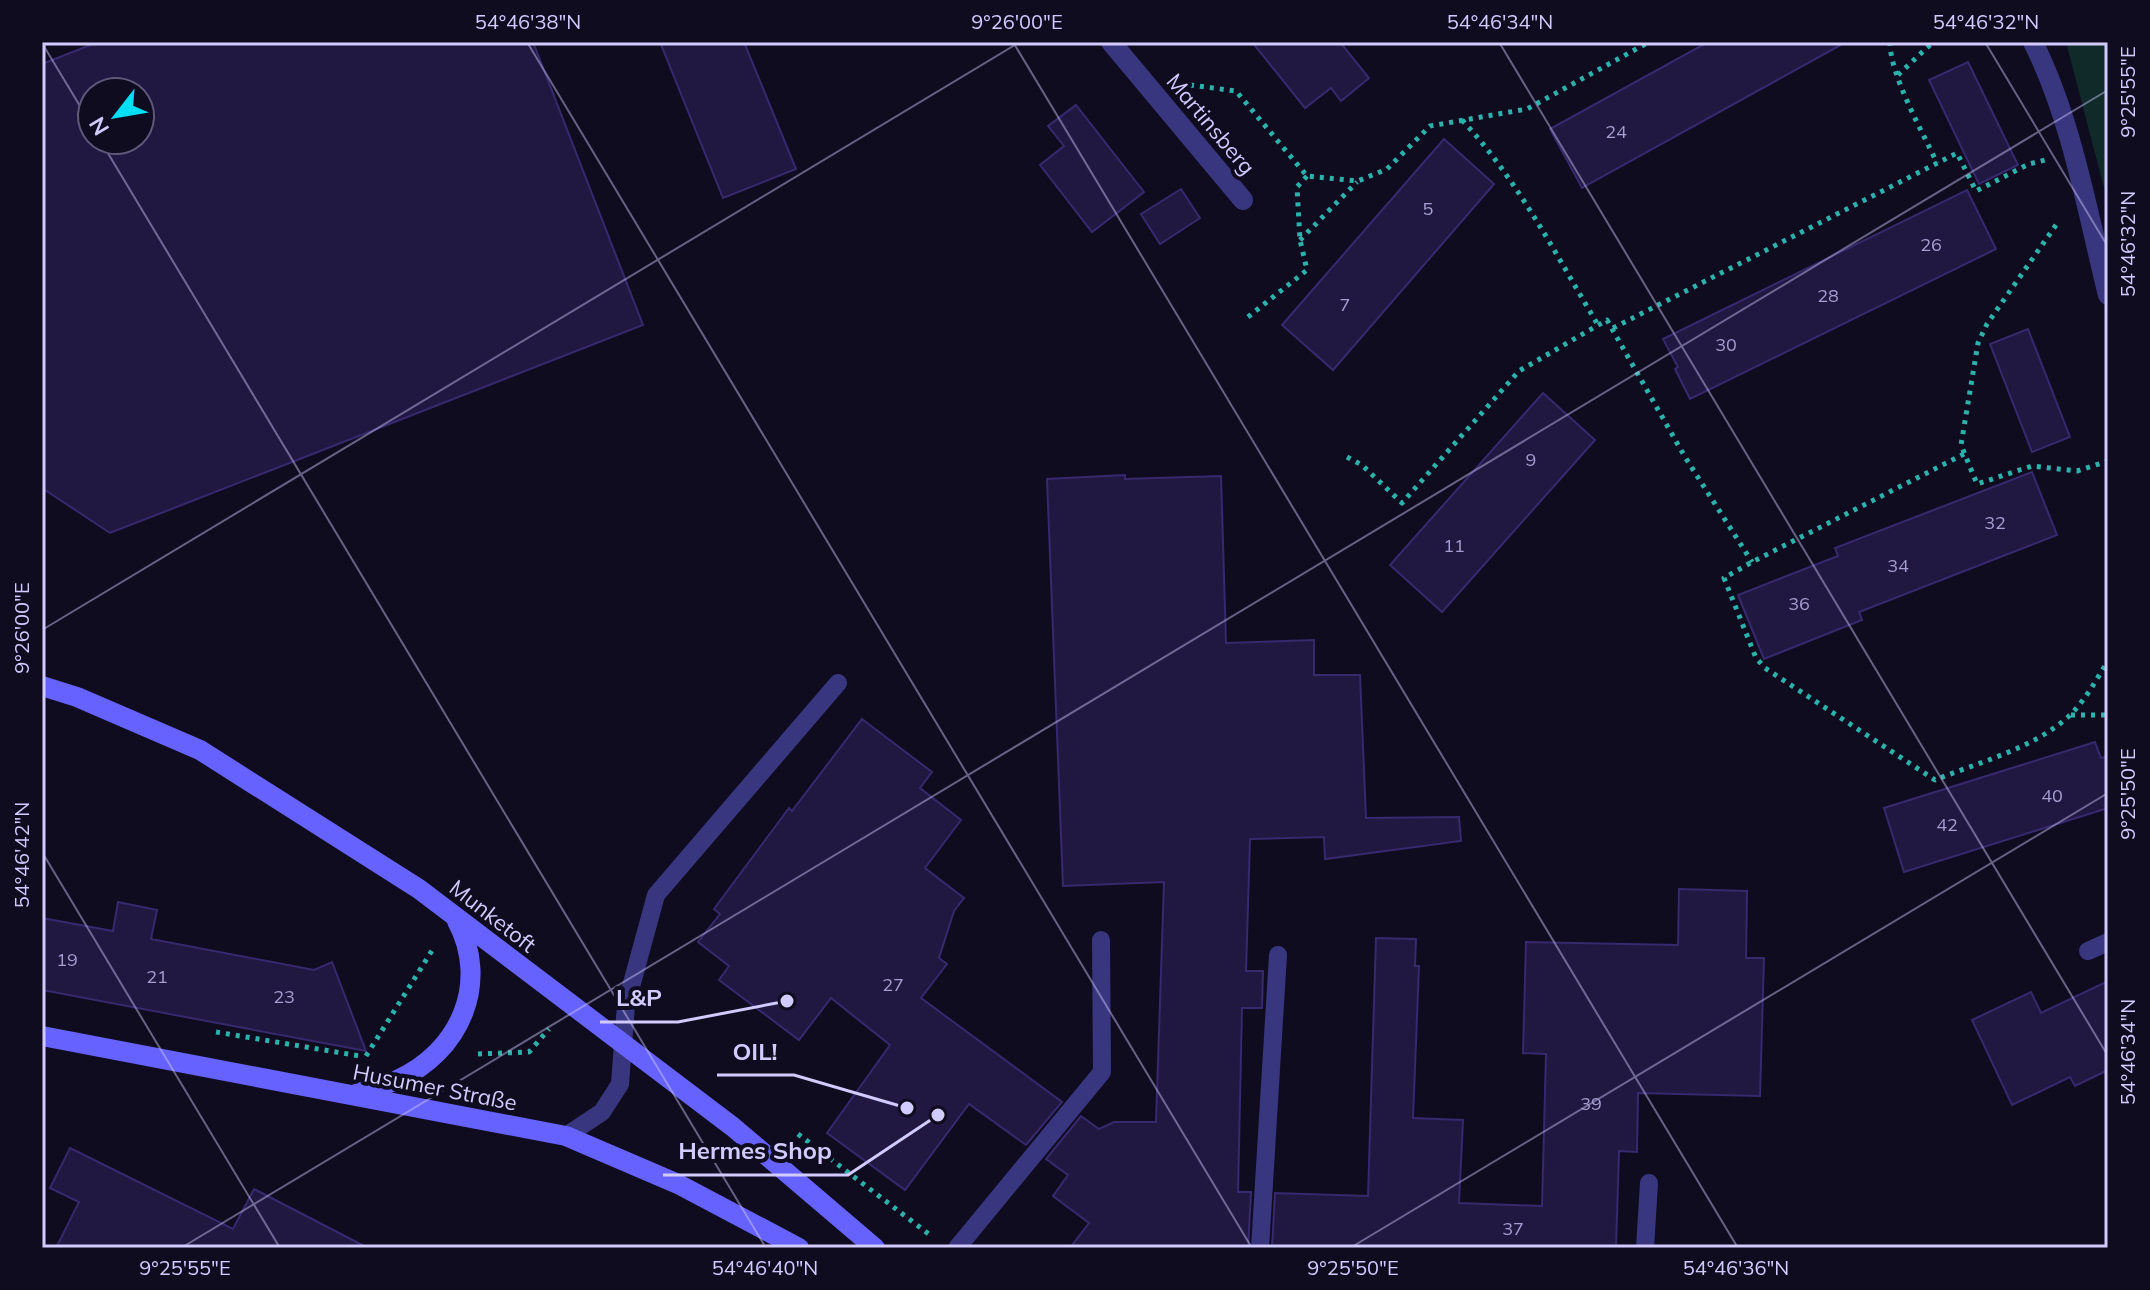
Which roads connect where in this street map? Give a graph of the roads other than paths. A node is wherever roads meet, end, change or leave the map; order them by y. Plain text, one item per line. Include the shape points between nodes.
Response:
1 (1111, 42) edge
2 (2033, 42) edge
3 (1243, 200) dead end
4 (2108, 295) edge
5 (838, 683) dead end
6 (42, 686) edge
7 (454, 915) junction
8 (1101, 940) dead end
9 (2108, 942) edge
10 (2088, 951) dead end
11 (1278, 955) dead end
12 (42, 1036) edge
13 (622, 1044) junction
14 (352, 1095) junction
15 (566, 1136) junction
16 (1649, 1183) dead end
17 (799, 1248) edge
18 (875, 1248) edge
19 (957, 1248) edge
20 (1260, 1248) edge
21 (1645, 1248) edge

1 - 3 street, Martinsberg
2 - 4 street via 2073,153
5 - 13 lane via 656,895 626,1005
6 - 7 main road, Munketoft via 200,750
7 - 13 main road, Munketoft
7 - 14 main road via 466,939 472,984 464,1014 433,1057 398,1080
8 - 19 lane via 1102,1072
9 - 10 lane
11 - 20 lane
12 - 14 main road, Husumer Straße
13 - 15 lane via 620,1084 602,1112
13 - 18 main road, Munketoft via 733,1127
14 - 15 main road, Husumer Straße
15 - 17 main road, Husumer Straße via 678,1184
16 - 21 lane

